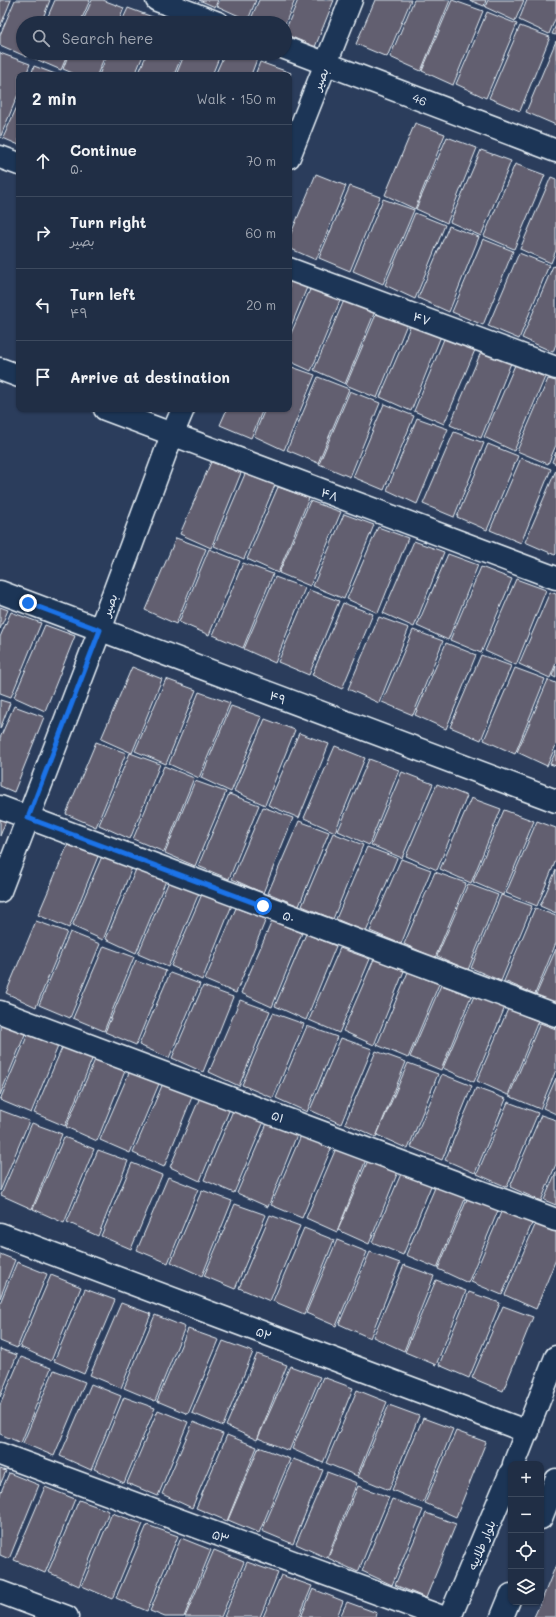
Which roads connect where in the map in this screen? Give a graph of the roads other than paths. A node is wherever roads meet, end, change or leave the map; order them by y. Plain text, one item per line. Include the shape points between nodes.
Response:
1 (157, 0) edge
2 (351, 0) edge
3 (199, 16) edge
4 (292, 51) edge
5 (326, 64) junction
6 (292, 149) edge
7 (556, 151) edge
8 (0, 157) edge
9 (16, 163) edge
10 (292, 269) edge
11 (556, 368) edge
12 (0, 369) edge
13 (16, 375) edge
14 (113, 412) edge
15 (182, 412) edge
16 (172, 435) junction
17 (556, 578) edge
18 (0, 592) edge
19 (100, 630) junction
20 (556, 801) edge
21 (0, 807) edge
22 (28, 818) junction
23 (0, 891) edge
24 (0, 1012) edge
25 (556, 1015) edge
26 (556, 1220) edge
27 (0, 1234) edge
28 (556, 1357) edge
29 (528, 1432) junction
30 (0, 1454) edge
31 (515, 1461) edge
32 (508, 1479) edge
33 (556, 1480) edge
34 (544, 1510) edge
35 (0, 1592) edge
36 (508, 1602) edge
37 (67, 1617) edge
38 (442, 1617) edge
39 (450, 1617) edge
40 (502, 1617) edge

1 - 3 street
2 - 5 street, بصیر
4 - 5 street, 46
5 - 6 street, بصیر
5 - 7 street, 46
8 - 9 street
10 - 11 street, ۴۷
12 - 13 street
14 - 16 street, ۴۸
15 - 16 street, بصیر
16 - 17 street, ۴۸
16 - 19 street, بصیر
18 - 19 street, ۴۹
19 - 20 street, ۴۹
19 - 22 street, بصیر
21 - 22 street, ۵۰
22 - 23 street, بصیر
22 - 25 street, ۵۰
24 - 26 street, ۵۱
27 - 29 street, ۵۲
28 - 29 street
29 - 31 street
30 - 38 street, ۵۳
32 - 39 street, بلوار طلاییه
33 - 34 street
35 - 37 street
36 - 40 street

